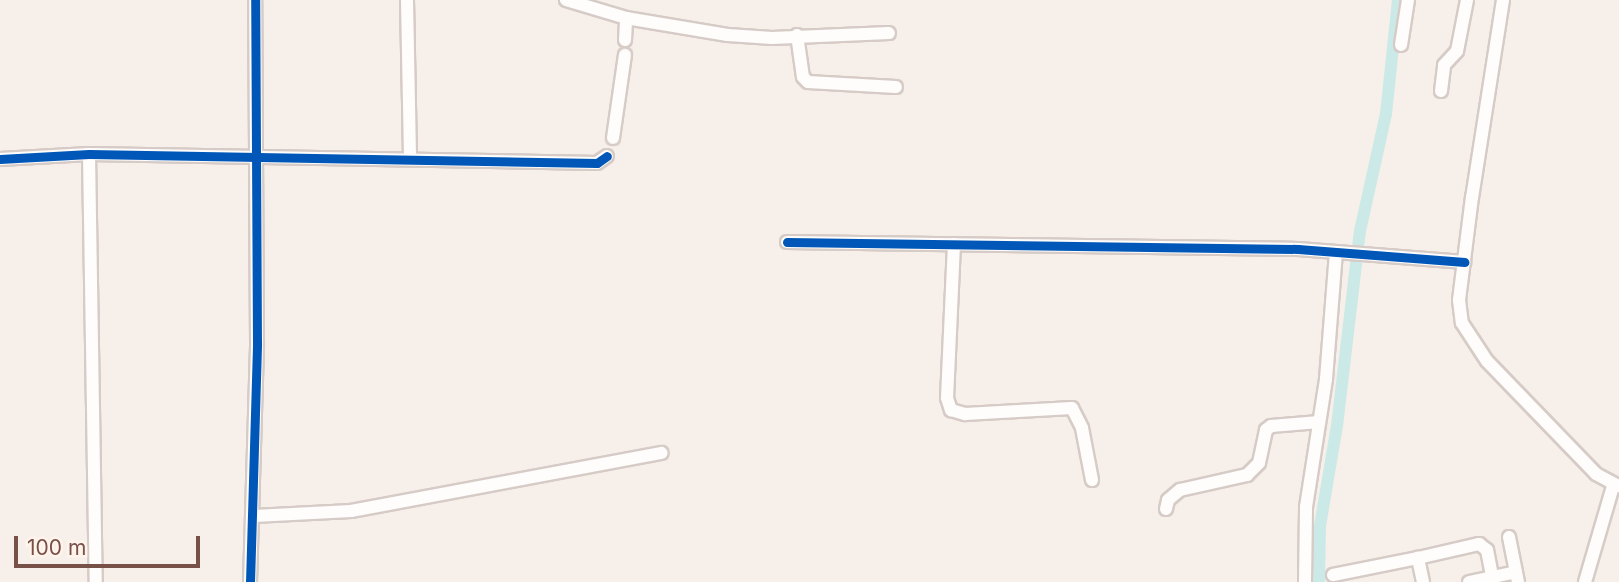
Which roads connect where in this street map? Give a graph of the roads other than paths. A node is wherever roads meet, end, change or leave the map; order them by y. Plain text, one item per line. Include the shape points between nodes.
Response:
1 (255, 0) edge
2 (407, 0) edge
3 (566, 0) edge
4 (1408, 0) edge
5 (1467, 0) edge
6 (1503, 0) edge
7 (626, 19) junction
8 (889, 33) dead end
9 (797, 35) junction
10 (625, 40) dead end
11 (1401, 45) dead end
12 (625, 55) dead end
13 (896, 87) dead end
14 (1441, 91) dead end
15 (613, 138) dead end
16 (89, 154) junction
17 (607, 156) dead end
18 (255, 157) junction
19 (410, 158) junction
20 (0, 159) edge
21 (787, 242) dead end
22 (954, 244) junction
23 (1340, 252) junction
24 (1464, 262) junction
25 (1319, 422) junction
26 (662, 453) dead end
27 (1092, 480) dead end
28 (1616, 486) edge
29 (1166, 509) dead end
30 (254, 516) junction
31 (1509, 537) dead end
32 (1418, 558) junction
33 (1334, 575) dead end
34 (1517, 577) edge
35 (1493, 579) edge
36 (1582, 581) edge
37 (96, 582) edge
38 (250, 582) edge
39 (1305, 582) edge
40 (1423, 582) edge
41 (1469, 582) edge

1 - 18 street
2 - 19 street
3 - 7 street
4 - 11 street
5 - 14 street via 1457,51 1444,65
6 - 24 street
7 - 9 street via 750,37
7 - 10 street
8 - 9 street
9 - 13 street via 803,77 808,82
12 - 15 street
16 - 18 street
16 - 20 street
16 - 37 street
17 - 19 street via 597,163
18 - 19 street
18 - 30 street
21 - 22 street
22 - 23 street
22 - 27 street via 947,398 951,410 965,414 1072,408 1082,428
23 - 24 street
23 - 25 street
24 - 28 street via 1459,300 1468,336 1596,474
25 - 29 street via 1271,426 1266,430 1259,463 1248,475 1180,490 1168,500
25 - 39 street via 1304,532
26 - 30 street via 351,511
28 - 36 street
30 - 38 street
31 - 34 street
32 - 33 street
32 - 35 street via 1479,544 1487,550
32 - 40 street
34 - 35 street
35 - 41 street

